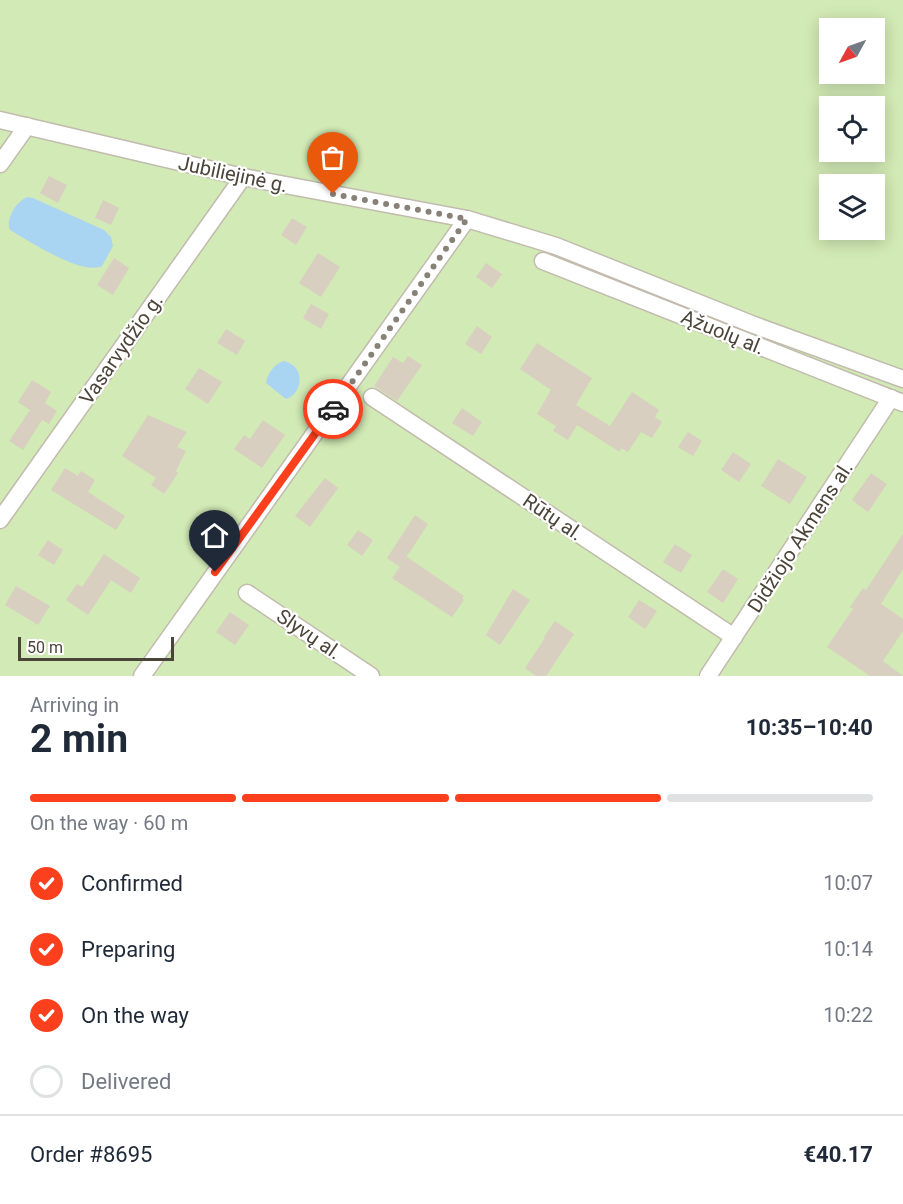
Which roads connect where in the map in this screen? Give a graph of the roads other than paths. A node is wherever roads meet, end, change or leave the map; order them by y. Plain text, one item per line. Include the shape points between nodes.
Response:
1 (0, 120) edge
2 (27, 126) junction
3 (0, 164) edge
4 (243, 177) junction
5 (467, 219) junction
6 (543, 261) dead end
7 (903, 379) edge
8 (372, 397) dead end
9 (897, 401) edge
10 (0, 520) edge
11 (247, 592) dead end
12 (734, 637) junction
13 (142, 676) edge
14 (371, 676) edge
15 (708, 676) edge

1 - 2 street, Jubiliejinė g.
2 - 3 street
2 - 4 street, Jubiliejinė g.
4 - 5 street, Jubiliejinė g.
4 - 10 street, Vasarvydžio g.
5 - 7 street, Jubiliejinė g. via 556,246
5 - 13 street
6 - 9 street, Ąžuolų al.
8 - 12 street, Rūtų al.
9 - 12 street, Didžiojo Akmens al.
11 - 14 street, Slyvų al.
12 - 15 street, Didžiojo Akmens al.

